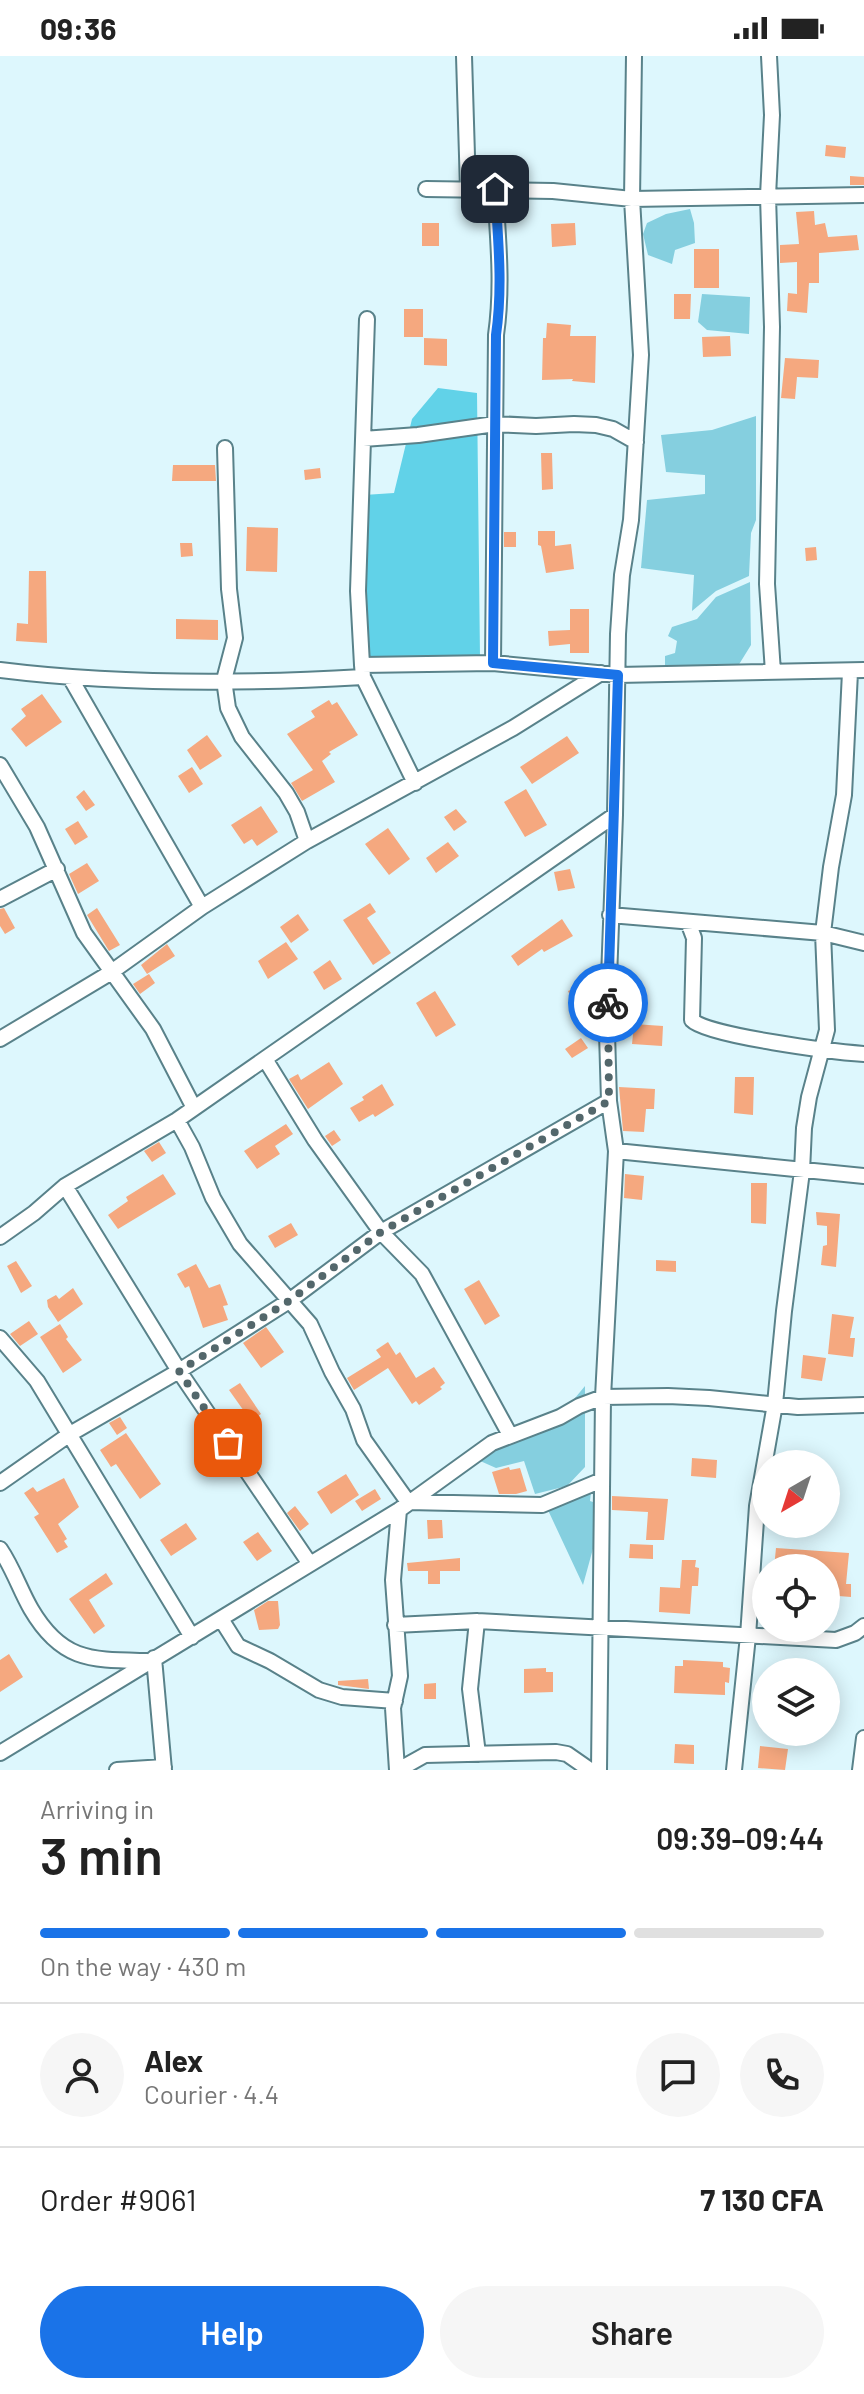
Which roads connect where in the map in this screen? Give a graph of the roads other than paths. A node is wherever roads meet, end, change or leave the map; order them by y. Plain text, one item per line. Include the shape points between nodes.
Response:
1 (464, 56) edge
2 (634, 56) edge
3 (769, 56) edge
4 (426, 189) dead end
5 (468, 189) junction
6 (495, 189) junction
7 (864, 195) edge
8 (768, 196) junction
9 (632, 199) junction
10 (367, 319) dead end
11 (495, 424) junction
12 (363, 439) junction
13 (636, 442) junction
14 (225, 448) dead end
15 (493, 663) junction
16 (0, 670) edge
17 (362, 671) junction
18 (857, 671) edge
19 (773, 672) junction
20 (601, 673) junction
21 (618, 675) junction
22 (71, 679) junction
23 (224, 680) junction
24 (0, 765) edge
25 (415, 783) junction
26 (615, 815) junction
27 (307, 841) junction
28 (57, 869) junction
29 (0, 899) edge
30 (202, 907) junction
31 (610, 915) junction
32 (688, 922) junction
33 (823, 933) junction
34 (864, 943) edge
35 (110, 973) junction
36 (0, 1039) edge
37 (823, 1049) junction
38 (864, 1054) edge
39 (265, 1059) junction
40 (609, 1101) junction
41 (194, 1108) junction
42 (177, 1120) junction
43 (616, 1151) junction
44 (802, 1171) junction
45 (864, 1176) edge
46 (65, 1186) junction
47 (381, 1232) junction
48 (0, 1237) edge
49 (289, 1301) junction
50 (0, 1338) edge
51 (179, 1371) junction
52 (603, 1397) junction
53 (775, 1404) junction
54 (864, 1405) edge
55 (70, 1434) junction
56 (510, 1435) junction
57 (602, 1480) junction
58 (0, 1483) edge
59 (403, 1506) junction
60 (0, 1549) edge
61 (310, 1564) junction
62 (221, 1619) junction
63 (477, 1621) junction
64 (395, 1625) junction
65 (864, 1626) edge
66 (600, 1627) junction
67 (748, 1636) junction
68 (192, 1637) junction
69 (151, 1660) junction
70 (395, 1701) junction
71 (864, 1738) edge
72 (0, 1753) edge
73 (478, 1754) junction
74 (164, 1768) edge
75 (117, 1770) edge
76 (398, 1770) edge
77 (590, 1770) edge
78 (599, 1770) edge
79 (734, 1770) edge
80 (860, 1770) edge

1 - 5 street
2 - 9 street
3 - 8 street
4 - 5 street
5 - 6 street
6 - 9 street
6 - 11 street via 501,258
7 - 8 street
8 - 9 street
8 - 19 street via 772,327 767,584
9 - 13 street via 641,355
10 - 12 street
11 - 12 street
11 - 13 street via 596,425
11 - 15 street
12 - 17 street via 358,591
13 - 21 street via 619,606
14 - 23 street via 235,638
15 - 17 street
15 - 20 street
16 - 22 street
17 - 23 street via 253,683
17 - 25 street
18 - 19 street
18 - 33 street
19 - 21 street
20 - 21 street
20 - 25 street
21 - 26 street
22 - 23 street
22 - 30 street
23 - 27 street via 234,723 286,793
24 - 28 street
25 - 27 street
26 - 31 street
26 - 39 street
27 - 30 street
28 - 29 street
28 - 35 street via 84,933
30 - 35 street
31 - 32 street
31 - 40 street
32 - 33 street
32 - 37 street via 694,938 692,1020 721,1031
33 - 34 street
33 - 37 street
35 - 36 street
35 - 41 street via 153,1029
37 - 38 street
37 - 44 street via 809,1097
39 - 41 street
39 - 47 street
40 - 43 street
40 - 47 street
41 - 42 street
42 - 46 street
42 - 49 street via 240,1244
43 - 44 street
43 - 52 street
44 - 45 street
44 - 53 street
46 - 48 street
46 - 51 street
47 - 49 street
47 - 56 street via 422,1274
49 - 51 street
49 - 59 street via 310,1324 364,1440
50 - 55 street via 37,1381
51 - 55 street
51 - 61 street
52 - 53 street
52 - 56 street
52 - 57 street
53 - 54 street
53 - 67 street via 757,1506
55 - 58 street
55 - 68 street
56 - 59 street
57 - 59 street via 542,1505
57 - 66 street
59 - 61 street
59 - 64 street via 393,1580
60 - 69 street via 32,1611 66,1650 104,1660
61 - 62 street
62 - 68 street
62 - 70 street via 238,1646 319,1690
63 - 64 street
63 - 66 street
63 - 73 street via 470,1689
64 - 70 street via 400,1676
65 - 67 street via 836,1640
66 - 67 street
66 - 78 street
67 - 79 street
68 - 69 street
69 - 72 street
69 - 74 street
70 - 76 street
71 - 80 street
73 - 76 street via 425,1755
73 - 77 street via 556,1752
74 - 75 street

